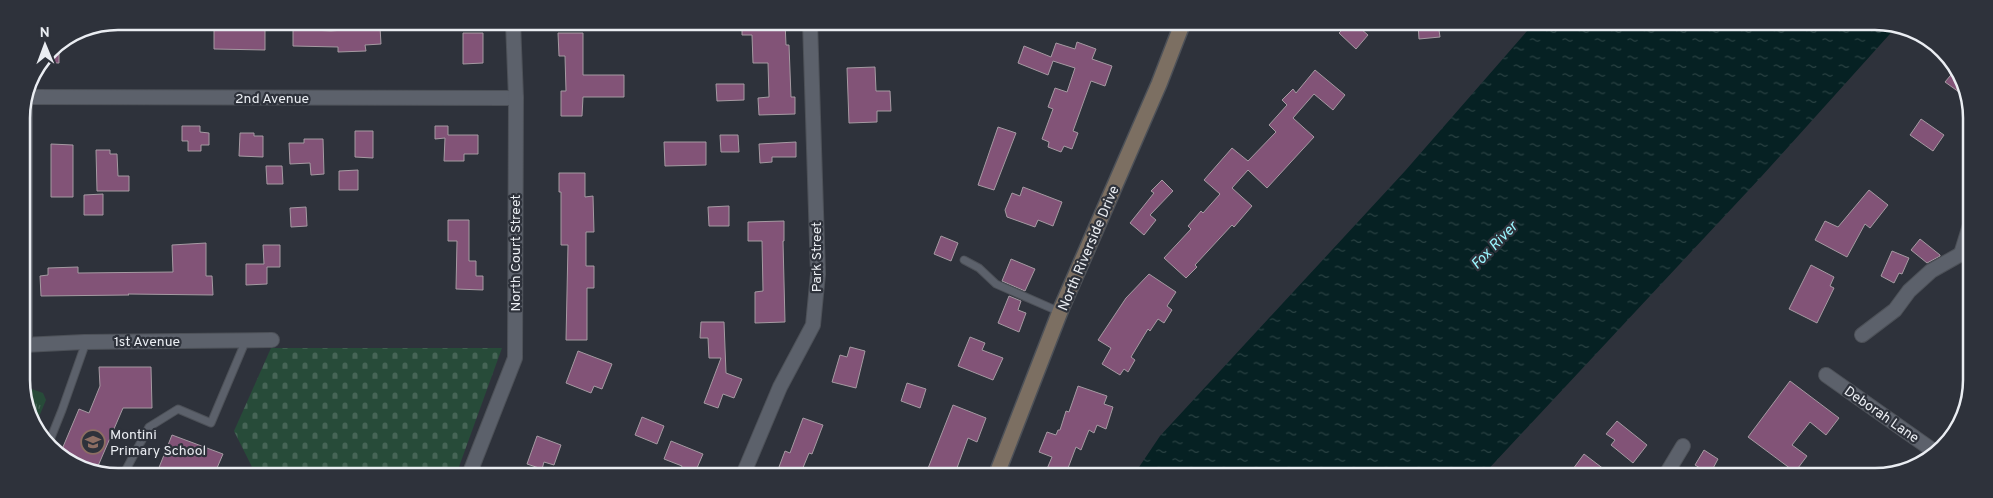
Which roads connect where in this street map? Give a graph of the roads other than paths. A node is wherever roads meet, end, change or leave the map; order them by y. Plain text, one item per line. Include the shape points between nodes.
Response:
1 (513, 30) edge
2 (810, 30) edge
3 (1180, 30) edge
4 (33, 97) edge
5 (516, 98) junction
6 (1963, 255) edge
7 (964, 260) dead end
8 (1060, 312) junction
9 (1862, 335) dead end
10 (246, 340) junction
11 (272, 340) dead end
12 (86, 342) junction
13 (30, 345) edge
14 (1826, 375) dead end
15 (51, 437) edge
16 (1683, 446) dead end
17 (1930, 448) edge
18 (127, 468) edge
19 (473, 468) edge
20 (746, 468) edge
21 (999, 468) edge
22 (1670, 468) edge

1 - 5 street, North Court Street
2 - 20 street, Park Street via 818,274 813,325 780,387
3 - 8 street, North Riverside Drive
4 - 5 street, 2nd Avenue
5 - 19 street, North Court Street via 515,358
6 - 9 street via 1931,271 1909,290 1895,310
7 - 8 lane via 979,268 996,284
8 - 21 street, North Riverside Drive
10 - 11 street, 1st Avenue
10 - 12 street, 1st Avenue
10 - 18 lane via 211,423 178,409 149,427
12 - 13 street, 1st Avenue
12 - 15 lane
14 - 17 street, Deborah Lane
16 - 22 street

